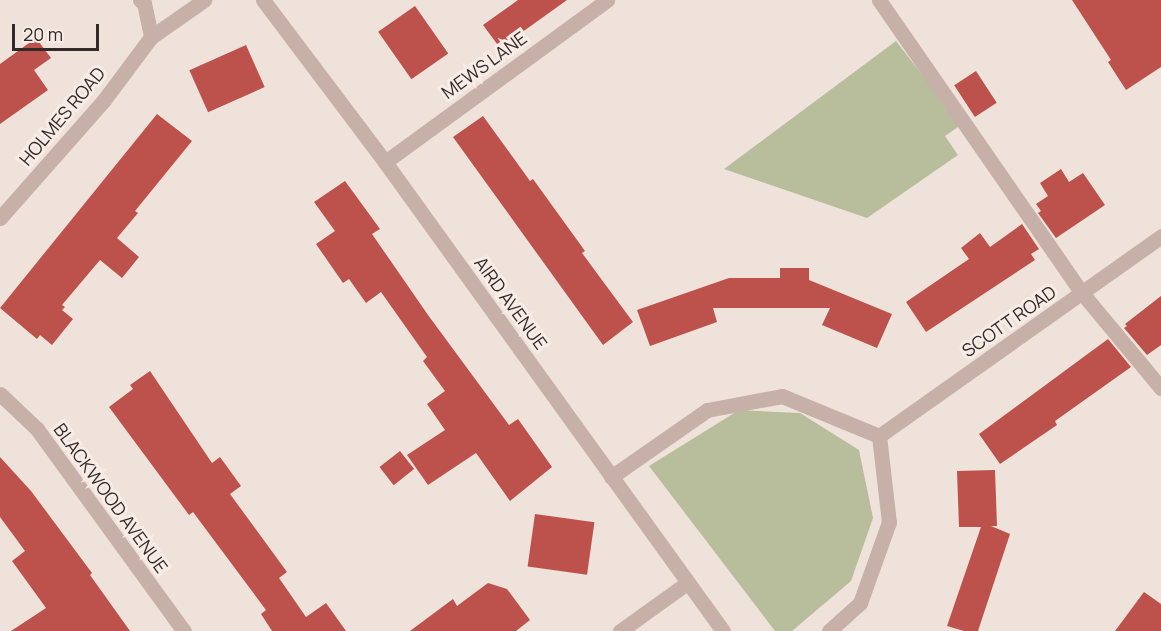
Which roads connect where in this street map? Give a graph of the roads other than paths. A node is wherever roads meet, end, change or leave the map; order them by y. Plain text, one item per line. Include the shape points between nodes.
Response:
1 (204, 0) edge
2 (263, 0) edge
3 (607, 0) edge
4 (879, 0) edge
5 (144, 1) edge
6 (151, 37) junction
7 (385, 162) junction
8 (0, 218) edge
9 (1161, 236) edge
10 (1082, 293) junction
11 (1161, 388) edge
12 (0, 394) edge
13 (879, 436) junction
14 (611, 477) junction
15 (687, 583) junction
16 (184, 631) edge
17 (620, 631) edge
18 (723, 631) edge
19 (829, 631) edge

1 - 6 street, HOLMES ROAD
2 - 7 street, AIRD AVENUE
3 - 7 street, MEWS LANE
4 - 10 street
5 - 6 street
6 - 8 street, HOLMES ROAD via 104,100
7 - 14 street, AIRD AVENUE
9 - 10 street, SCOTT ROAD
10 - 11 street
10 - 13 street, SCOTT ROAD
12 - 16 street, BLACKWOOD AVENUE via 37,429
13 - 14 street via 782,396 706,410
13 - 19 street via 889,522 860,603
14 - 15 street, AIRD AVENUE
15 - 17 street
15 - 18 street, AIRD AVENUE

